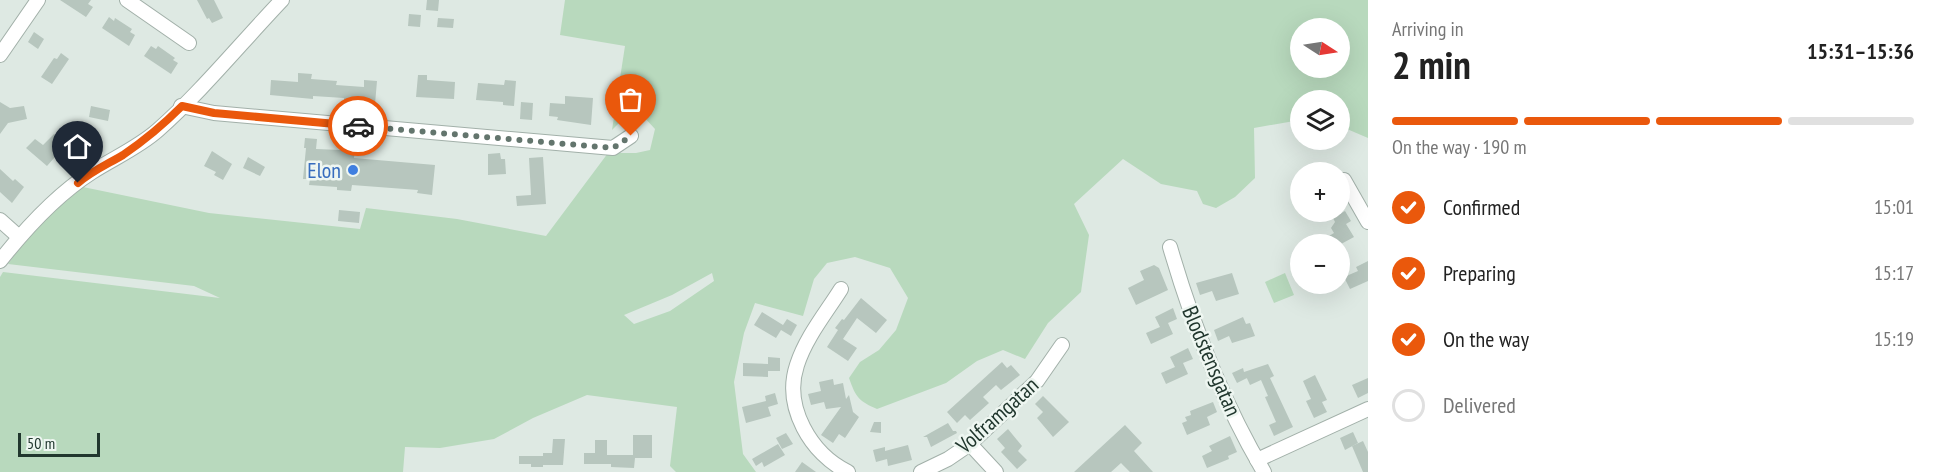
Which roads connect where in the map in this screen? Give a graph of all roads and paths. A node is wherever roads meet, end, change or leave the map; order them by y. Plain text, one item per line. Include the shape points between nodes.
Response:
1 (38, 0) edge
2 (127, 0) edge
3 (282, 0) edge
4 (189, 43) dead end
5 (0, 55) edge
6 (182, 106) junction
7 (631, 136) dead end
8 (1350, 190) edge
9 (0, 220) edge
10 (1368, 222) edge
11 (19, 237) junction
12 (1170, 247) dead end
13 (0, 261) edge
14 (841, 289) dead end
15 (1062, 345) dead end
16 (1368, 409) edge
17 (970, 444) junction
18 (1261, 466) edge
19 (848, 472) edge
20 (921, 472) edge
21 (996, 472) edge

1 - 5 street
2 - 4 street
3 - 6 street
6 - 7 street via 214,113 613,148
6 - 11 street via 157,131 91,172
8 - 10 street
9 - 11 street
11 - 13 street
12 - 18 street, Blodstensgatan via 1206,357
14 - 19 street via 806,344 796,366 794,389 804,429 833,465
15 - 17 street, Volframgatan via 1037,381
16 - 18 street
17 - 20 street, Volframgatan
17 - 21 street

